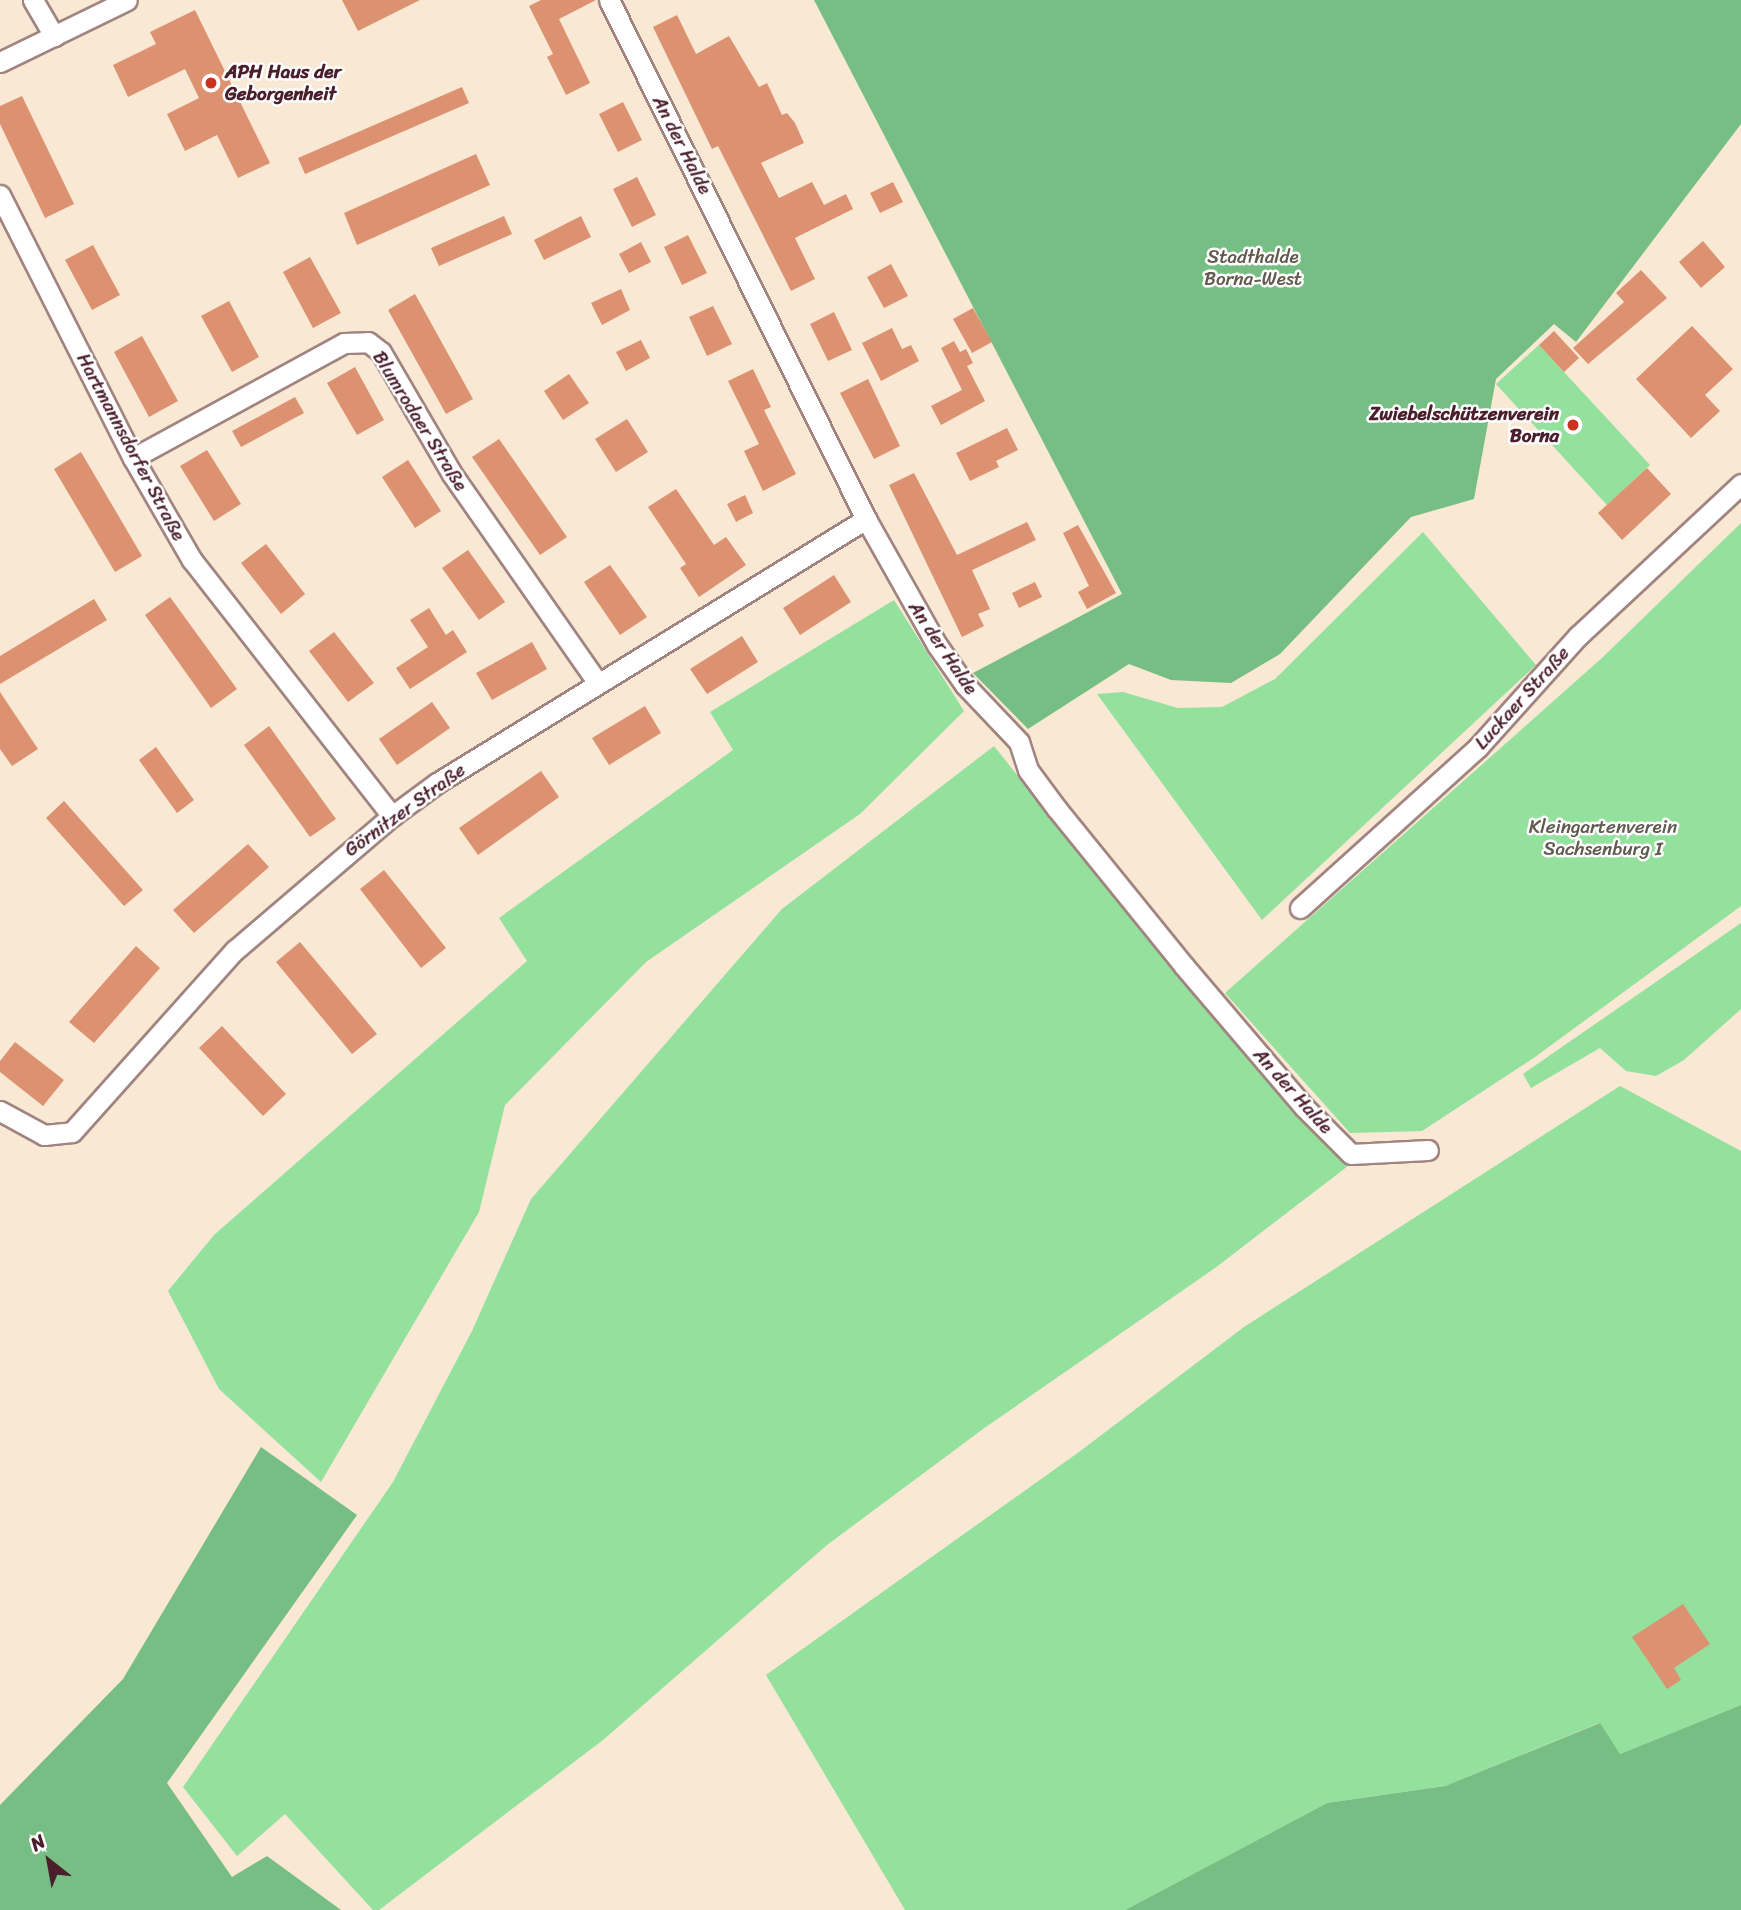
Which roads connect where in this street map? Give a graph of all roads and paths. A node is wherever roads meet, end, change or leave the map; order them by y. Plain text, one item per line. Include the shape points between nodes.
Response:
1 (33, 0) edge
2 (127, 0) edge
3 (609, 0) edge
4 (54, 36) junction
5 (0, 62) edge
6 (0, 195) edge
7 (133, 458) junction
8 (1741, 484) edge
9 (866, 519) junction
10 (598, 683) junction
11 (392, 816) junction
12 (1300, 908) dead end
13 (0, 1111) edge
14 (1428, 1150) dead end

1 - 4 street
2 - 4 street
3 - 9 street, An der Halde
4 - 5 street
6 - 7 street, Hartmannsdorfer Straße
7 - 10 street, Blumrodaer Straße via 344,343 368,342 381,352 452,474
7 - 11 street, Hartmannsdorfer Straße via 192,560
8 - 12 street, Luckaer Straße via 1578,636 1478,747
9 - 10 street, Görnitzer Straße
9 - 14 street, An der Halde via 937,645 965,685 1019,743 1028,770 1057,809 1304,1107 1351,1154
10 - 11 street, Görnitzer Straße
11 - 13 street, Görnitzer Straße via 235,950 72,1132 44,1135

